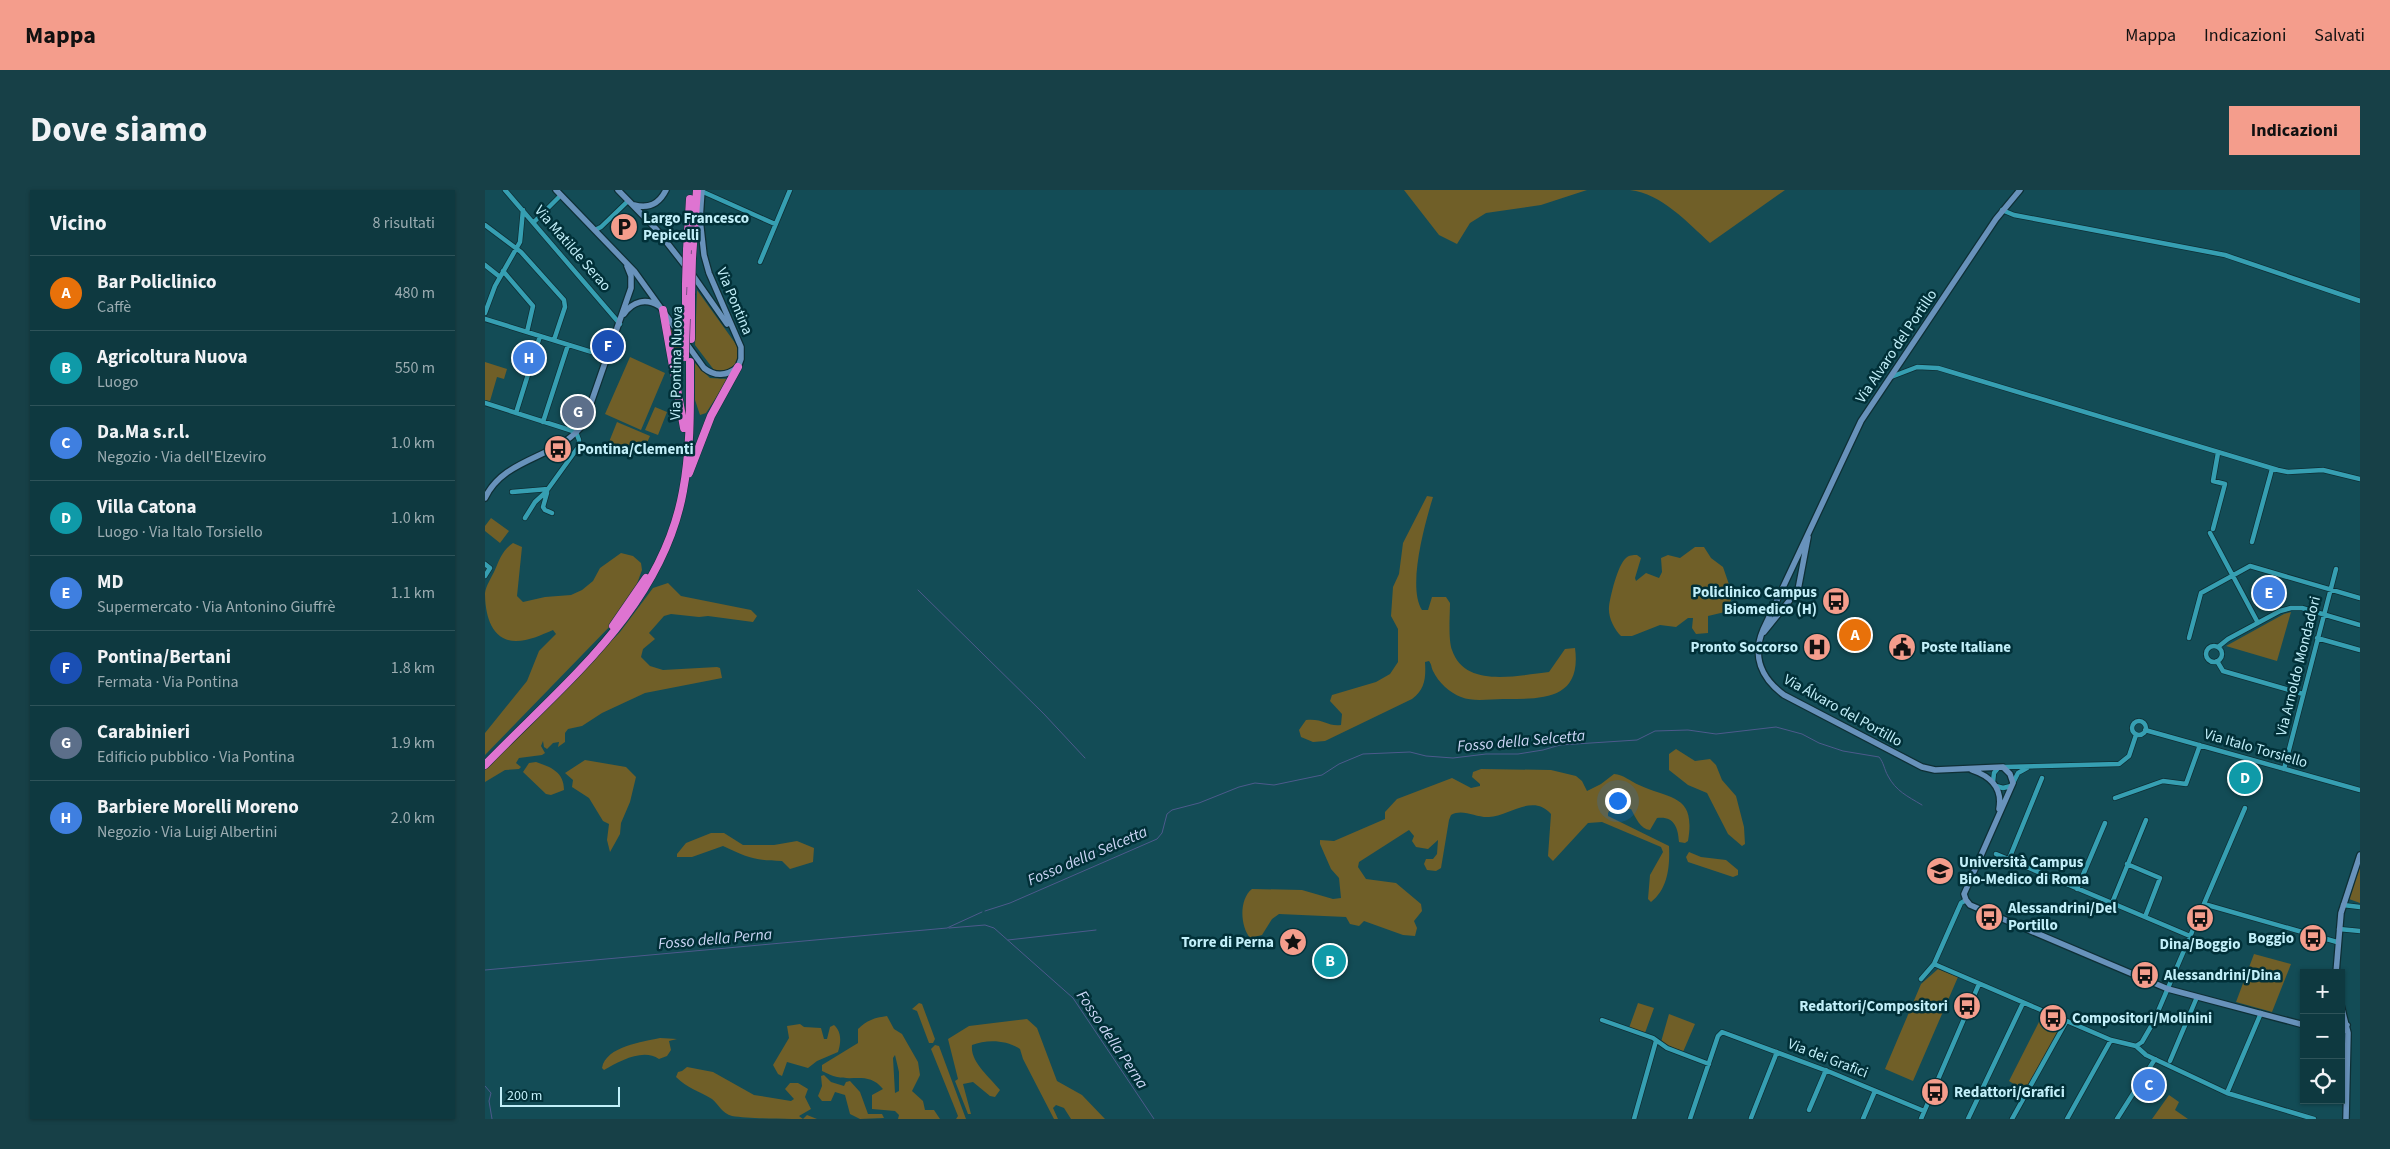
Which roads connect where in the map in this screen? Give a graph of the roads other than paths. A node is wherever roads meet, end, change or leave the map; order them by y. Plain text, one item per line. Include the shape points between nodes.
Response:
1 (505, 190) edge
2 (618, 190) edge
3 (666, 190) edge
4 (691, 190) edge
5 (700, 190) edge
6 (790, 190) edge
7 (2020, 190) edge
8 (558, 192) edge
9 (630, 202) junction
10 (523, 210) junction
11 (2002, 210) junction
12 (534, 222) junction
13 (775, 224) junction
14 (485, 225) edge
15 (595, 230) junction
16 (517, 248) junction
17 (623, 259) junction
18 (761, 262) dead end
19 (485, 265) edge
20 (503, 271) junction
21 (709, 273) junction
22 (500, 277) junction
23 (696, 281) junction
24 (2360, 301) edge
25 (663, 310) junction
26 (485, 313) edge
27 (485, 319) edge
28 (621, 321) junction
29 (527, 332) junction
30 (734, 334) junction
31 (540, 336) junction
32 (554, 340) junction
33 (568, 345) junction
34 (608, 358) junction
35 (688, 360) junction
36 (739, 364) junction
37 (1891, 377) junction
38 (485, 403) edge
39 (516, 413) junction
40 (543, 422) junction
41 (684, 428) junction
42 (576, 432) junction
43 (579, 446) junction
44 (2218, 452) junction
45 (590, 454) dead end
46 (2272, 469) junction
47 (2360, 479) edge
48 (548, 489) junction
49 (684, 490) junction
50 (512, 492) dead end
51 (485, 498) edge
52 (552, 513) dead end
53 (525, 518) dead end
54 (1811, 526) junction
55 (2253, 542) dead end
56 (485, 564) edge
57 (2336, 570) dead end
58 (1789, 574) junction
59 (485, 576) edge
60 (1803, 576) junction
61 (2233, 576) junction
62 (2330, 589) junction
63 (1781, 590) junction
64 (2360, 598) edge
65 (1790, 602) junction
66 (2323, 614) junction
67 (2258, 623) junction
68 (2360, 624) edge
69 (1759, 638) junction
70 (2189, 638) dead end
71 (2317, 638) junction
72 (2218, 647) junction
73 (2360, 650) edge
74 (2217, 661) junction
75 (2303, 694) junction
76 (2145, 730) junction
77 (2136, 735) junction
78 (2200, 746) junction
79 (485, 758) edge
80 (485, 765) edge
81 (2000, 767) junction
82 (2031, 767) junction
83 (1967, 769) junction
84 (2284, 769) junction
85 (2042, 778) dead end
86 (1995, 784) junction
87 (2012, 784) junction
88 (2360, 790) edge
89 (2115, 798) dead end
90 (2245, 808) dead end
91 (1998, 815) junction
92 (2146, 820) dead end
93 (2105, 822) dead end
94 (1996, 854) dead end
95 (2360, 855) edge
96 (2009, 859) junction
97 (2127, 864) junction
98 (2077, 889) junction
99 (1965, 900) junction
100 (2112, 903) junction
101 (2204, 904) junction
102 (2343, 905) junction
103 (2360, 907) edge
104 (2145, 917) junction
105 (2339, 929) junction
106 (2360, 931) edge
107 (2190, 936) junction
108 (2337, 942) junction
109 (1934, 964) junction
110 (2336, 969) edge
111 (1921, 979) dead end
112 (1979, 984) junction
113 (2168, 989) junction
114 (2197, 997) junction
115 (2023, 1003) junction
116 (2261, 1012) junction
117 (2344, 1014) edge
118 (1602, 1020) dead end
119 (2066, 1022) junction
120 (2300, 1024) edge
121 (2347, 1025) junction
122 (2345, 1028) edge
123 (1656, 1040) junction
124 (2111, 1040) junction
125 (2345, 1040) edge
126 (2348, 1044) junction
127 (2136, 1046) junction
128 (2345, 1047) edge
129 (1777, 1052) junction
130 (2155, 1059) junction
131 (2342, 1059) edge
132 (2170, 1062) dead end
133 (1709, 1064) junction
134 (2347, 1069) junction
135 (1826, 1070) junction
136 (1875, 1091) junction
137 (2227, 1093) junction
138 (1809, 1110) dead end
139 (1924, 1111) junction
140 (1751, 1118) edge
141 (1635, 1119) edge
142 (1690, 1119) edge
143 (1863, 1119) edge
144 (1921, 1119) edge
145 (1968, 1119) edge
146 (2013, 1119) edge
147 (2067, 1119) edge
148 (2117, 1119) edge
149 (2314, 1119) edge
150 (2346, 1119) edge

1 - 10 street, Via Matilde Serao
2 - 9 street
3 - 9 street via 655,204 644,207
4 - 35 highway, Via Pontina Nuova, bridge via 686,283
5 - 13 street
5 - 21 street, Via Pontina via 701,233
5 - 35 highway, Via Pontina Nuova, bridge via 692,258
6 - 13 street
7 - 11 street, Via Alvaro del Portillo
8 - 12 street
8 - 15 street
9 - 15 street
9 - 23 street via 669,243
10 - 12 street, Via Matilde Serao
10 - 16 street via 521,239
11 - 24 street via 2229,256
11 - 37 street, Via Alvaro del Portillo
12 - 28 street, Via Matilde Serao
13 - 18 street
14 - 16 street
15 - 17 street
16 - 20 street
16 - 32 street via 565,302
17 - 25 street
17 - 28 street via 632,281
19 - 22 street
20 - 22 street
20 - 29 street via 533,306
21 - 23 street via 708,282
21 - 30 street, Via Pontina
22 - 26 street
23 - 30 street
25 - 28 street via 651,302 639,302 630,306
25 - 36 street via 709,371 726,374
25 - 41 highway
27 - 29 street
28 - 34 street
29 - 31 street
30 - 36 street, Via Pontina via 741,347
31 - 32 street
31 - 39 street
32 - 33 street
33 - 34 street
33 - 40 street
34 - 42 street via 588,415
35 - 41 highway, Via Pontina Nuova
35 - 49 highway, Via Pontina Nuova via 688,450
36 - 49 highway via 705,429
37 - 44 street via 1917,367 1938,368
37 - 54 street, Via Alvaro del Portillo via 1857,427
38 - 39 street
39 - 40 street
40 - 42 street
41 - 79 highway, Via Pontina Nuova via 679,489 671,521 640,590 588,654
42 - 43 street
42 - 51 street via 555,447 506,471
43 - 45 street
43 - 48 street
44 - 46 street
44 - 61 street via 2213,481 2225,484 2212,531
46 - 47 street via 2286,472 2326,470
46 - 55 street
48 - 50 street
48 - 52 street via 543,507
48 - 53 street
49 - 80 highway, Via Pontina Nuova via 669,542 645,592 625,620
54 - 58 street, Via Alvaro del Portillo
54 - 60 street, Via Alvaro del Portillo
56 - 59 street via 490,570
57 - 62 street, Via Arnoldo Mondadori
58 - 60 street via 1797,571
58 - 63 street, Via Alvaro del Portillo
60 - 65 street, Via Alvaro del Portillo
61 - 62 street via 2250,566
61 - 67 street
61 - 70 street via 2201,594
62 - 64 street
62 - 66 street, Via Arnoldo Mondadori
63 - 65 street via 1783,602
63 - 69 street, Via Alvaro del Portillo
65 - 69 street, Via Alvaro del Portillo
66 - 67 street via 2291,608
66 - 68 street
66 - 71 street, Via Arnoldo Mondadori
67 - 72 street
69 - 83 street, Via Álvaro del Portillo via 1760,667 1778,691 1922,766 1935,770
71 - 73 street
71 - 75 street, Via Arnoldo Mondadori
72 - 74 street via 2222,653
72 - 74 street via 2210,647 2206,653 2209,660
74 - 75 street via 2223,671
75 - 84 street, Via Arnoldo Mondadori
76 - 77 street
76 - 77 street via 2143,723 2135,722 2131,728
76 - 78 street, Via Italo Torsiello
77 - 82 street via 2130,755 2120,764
78 - 84 street, Via Italo Torsiello
78 - 89 street via 2186,784 2163,781
81 - 82 street
81 - 83 street
81 - 86 street via 1994,773
81 - 87 street via 2010,774
82 - 87 street via 2020,771
83 - 86 street via 1985,775
84 - 88 street, Via Italo Torsiello
85 - 96 street
86 - 87 street via 2003,788
86 - 91 street via 2000,802
87 - 91 street
90 - 101 street
91 - 99 street
92 - 97 street
93 - 98 street
94 - 96 street
95 - 102 street
96 - 98 street
97 - 100 street
97 - 104 street via 2160,878
98 - 100 street
99 - 109 street
99 - 113 street via 1978,909
100 - 104 street
101 - 107 street
101 - 108 street
102 - 103 street
102 - 105 street
104 - 107 street
105 - 106 street
105 - 108 street
107 - 113 street
108 - 110 street
109 - 111 street
109 - 112 street
112 - 115 street
112 - 139 street
113 - 114 street
113 - 127 street via 2147,1034
114 - 116 street
114 - 132 street
115 - 119 street
115 - 145 street
116 - 120 street
116 - 137 street
117 - 121 street
118 - 123 street
119 - 124 street
119 - 146 street
121 - 122 street
121 - 126 street
123 - 133 street via 1667,1048
123 - 141 street
124 - 127 street
124 - 147 street
125 - 126 street
126 - 128 street
126 - 134 street
127 - 130 street
129 - 133 street, Via dei Grafici via 1721,1032
129 - 135 street, Via dei Grafici
129 - 140 street
130 - 137 street
130 - 148 street
131 - 134 street
133 - 142 street
134 - 150 street
135 - 136 street, Via dei Grafici
135 - 138 street
136 - 139 street, Via dei Grafici
136 - 143 street
137 - 149 street
139 - 144 street

